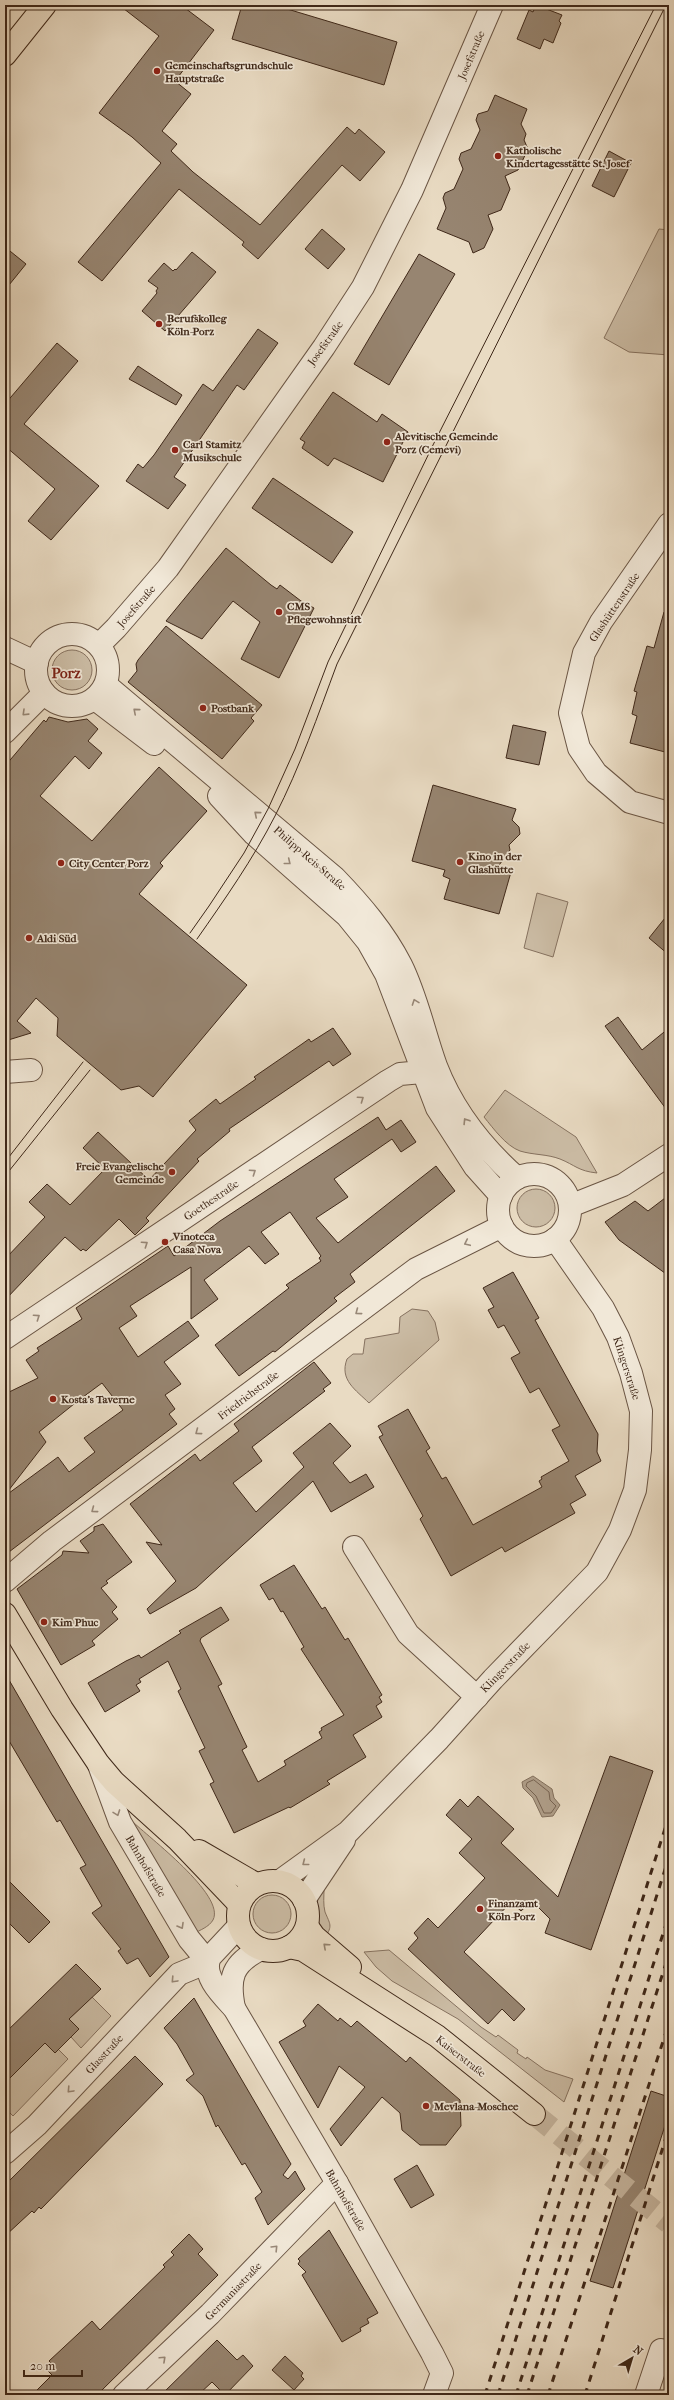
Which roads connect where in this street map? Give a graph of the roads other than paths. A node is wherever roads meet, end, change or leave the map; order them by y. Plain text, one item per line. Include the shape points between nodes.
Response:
1 (45, 5) edge
2 (492, 5) edge
3 (5, 55) edge
4 (669, 524) edge
5 (99, 645) junction
6 (5, 648) edge
7 (37, 663) junction
8 (100, 692) junction
9 (44, 693) junction
10 (5, 732) edge
11 (669, 813) edge
12 (31, 1070) dead end
13 (5, 1072) edge
14 (422, 1072) junction
15 (669, 1155) edge
16 (517, 1178) junction
17 (501, 1196) junction
18 (570, 1206) junction
19 (502, 1226) junction
20 (555, 1239) junction
21 (5, 1338) edge
22 (354, 1547) dead end
23 (5, 1582) edge
24 (5, 1614) edge
25 (477, 1697) junction
26 (98, 1763) junction
27 (348, 1832) junction
28 (177, 1839) junction
29 (280, 1881) junction
30 (256, 1884) junction
31 (304, 1900) junction
32 (239, 1904) junction
33 (239, 1926) junction
34 (307, 1926) junction
35 (289, 1947) junction
36 (261, 1949) junction
37 (208, 1962) junction
38 (384, 2002) junction
39 (234, 2008) junction
40 (534, 2114) tunnel mouth
41 (5, 2153) edge
42 (337, 2184) junction
43 (661, 2350) dead end
44 (124, 2395) edge
45 (434, 2395) edge
46 (646, 2395) edge

1 - 3 main road
2 - 5 street, Josefstraße via 412,190 359,293 168,568
4 - 11 street, Glashüttenstraße via 601,622 584,653 570,713 579,748 596,773 630,802
5 - 7 street via 88,637 62,635 46,646
5 - 8 street via 106,657 109,671
6 - 7 street
7 - 9 street via 36,674
8 - 9 street via 88,703 72,707 57,703
8 -> 14 street, Philipp-Reis-Straße via 220,796 254,834 347,916 368,942 386,974
16 -> 8 street, Philipp-Reis-Straße via 489,1152 452,1098 436,1066 402,967 382,932 360,904 335,878
9 -> 10 street
12 - 13 street
14 - 17 street, Philipp-Reis-Straße via 437,1108 452,1133 475,1167
21 -> 14 street, Goethestraße via 388,1081 400,1074
15 - 18 street via 623,1185
16 - 17 street via 507,1186
16 - 18 street via 528,1174 540,1174 551,1178 567,1194
17 - 19 street via 498,1206
18 - 20 street via 567,1224
19 - 20 street via 514,1239 526,1244 539,1245
19 -> 23 street, Friedrichstraße via 416,1269 52,1541
20 - 25 street, Klingerstraße via 603,1308 618,1337 631,1373 641,1411 635,1490 620,1530 597,1572
22 - 25 street, Klingerstraße via 408,1634
24 - 26 main road, Bahnhofstraße
25 - 27 street, Klingerstraße
26 - 28 main road, Bahnhofstraße via 133,1801
26 -> 37 street, Bahnhofstraße via 120,1822 188,1938
27 -> 29 street, Klingerstraße
27 - 31 street, Klingerstraße
28 - 30 main road, Bahnhofstraße
28 - 32 main road, Bahnhofstraße
29 - 30 main road
29 - 31 main road via 295,1888
30 - 32 main road via 245,1893
31 - 34 main road
32 - 33 main road
33 - 36 main road via 246,1938
33 - 37 street
34 - 35 main road via 300,1938
38 -> 34 main road, Kaiserstraße via 359,1975 314,1936
35 - 36 main road via 277,1951
35 - 38 main road, Kaiserstraße via 303,1950
36 - 39 street, Bahnhofstraße via 244,1959 233,1974 231,1990
37 - 39 street, Bahnhofstraße via 215,1986
37 -> 41 street, Glasstraße via 179,1974 37,2126
38 - 40 main road, Kaiserstraße via 437,2036
39 - 42 street, Bahnhofstraße
44 -> 42 street, Germaniastraße via 210,2314
42 - 45 street, Bahnhofstraße via 442,2374
43 - 46 street

